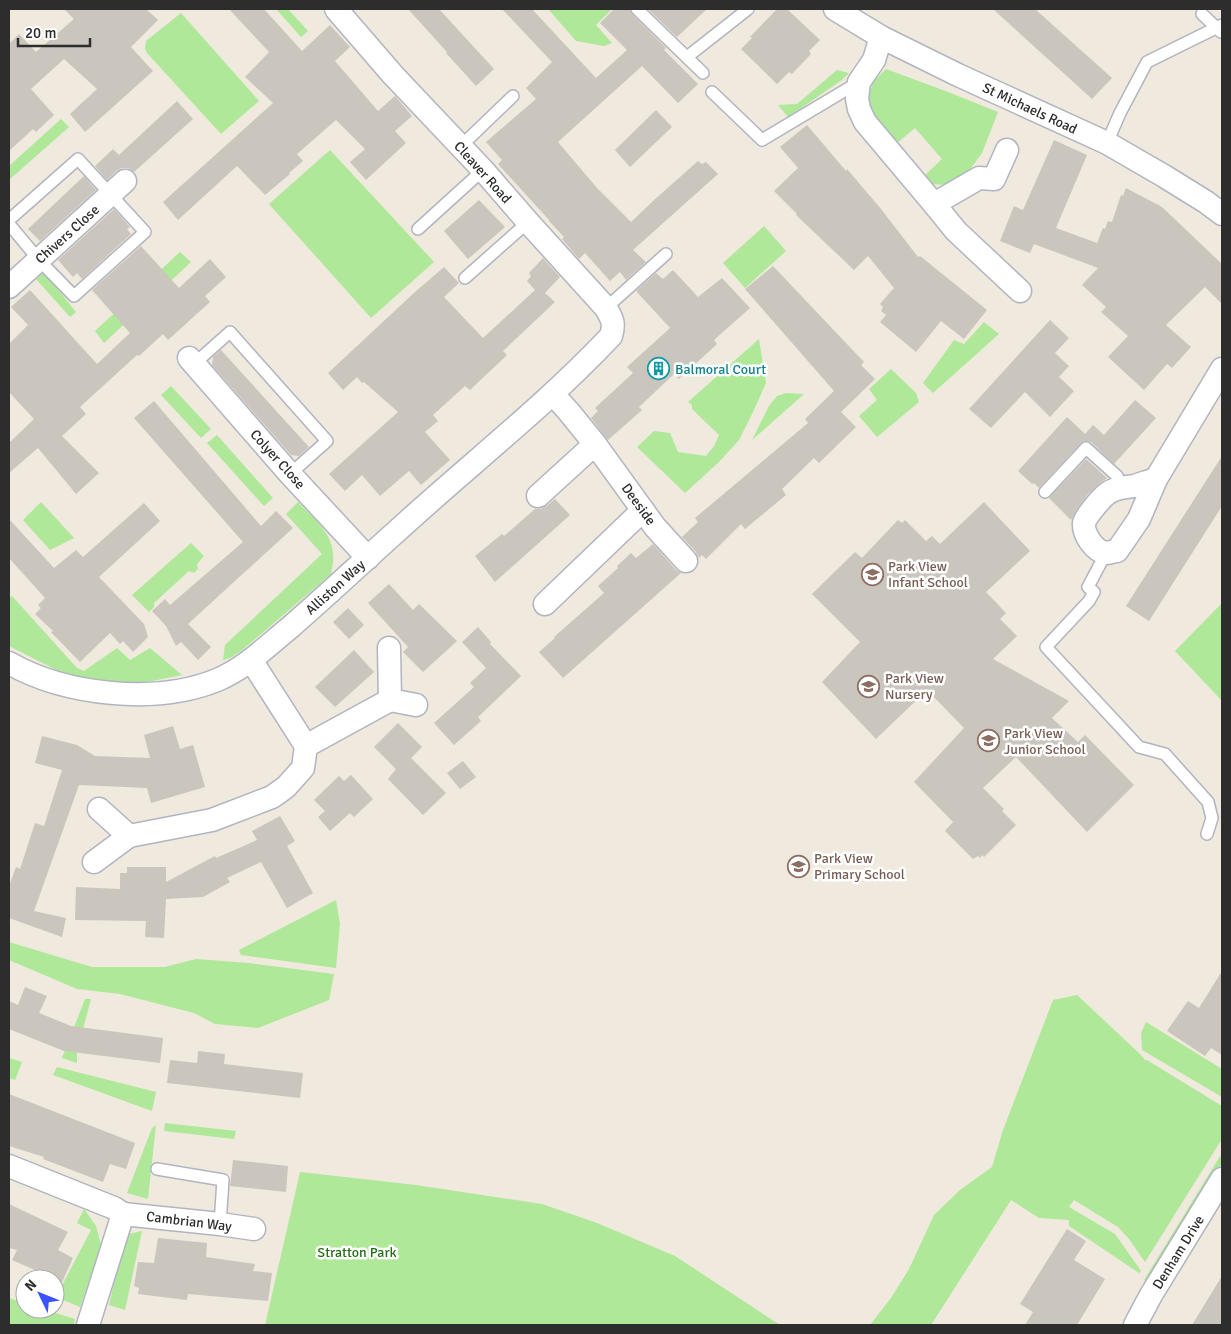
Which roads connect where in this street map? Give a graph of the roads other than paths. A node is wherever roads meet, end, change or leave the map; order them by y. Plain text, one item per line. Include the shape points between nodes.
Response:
1 (336, 9) edge
2 (637, 9) edge
3 (748, 9) edge
4 (835, 9) edge
5 (1202, 14) dead end
6 (1221, 29) edge
7 (881, 37) junction
8 (687, 57) junction
9 (703, 73) dead end
10 (859, 82) junction
11 (712, 92) dead end
12 (513, 96) dead end
13 (1107, 143) junction
14 (461, 146) junction
15 (1007, 150) dead end
16 (483, 170) junction
17 (118, 188) junction
18 (934, 204) junction
19 (1222, 214) edge
20 (9, 222) edge
21 (528, 222) junction
22 (418, 229) dead end
23 (666, 254) dead end
24 (39, 260) junction
25 (465, 278) dead end
26 (9, 287) edge
27 (1020, 291) dead end
28 (606, 308) junction
29 (606, 341) joint
30 (192, 361) joint
31 (1222, 370) edge
32 (552, 394) junction
33 (595, 444) junction
34 (290, 474) junction
35 (1156, 479) junction
36 (1122, 487) junction
37 (1045, 492) dead end
38 (538, 496) dead end
39 (643, 510) junction
40 (1106, 553) junction
41 (368, 558) junction
42 (686, 561) dead end
43 (545, 604) dead end
44 (389, 648) dead end
45 (251, 660) junction
46 (9, 663) edge
47 (390, 700) junction
48 (416, 705) dead end
49 (306, 746) junction
50 (99, 809) dead end
51 (1206, 834) dead end
52 (129, 836) junction
53 (94, 862) dead end
54 (9, 1166) edge
55 (157, 1169) dead end
56 (1222, 1179) edge
57 (124, 1214) junction
58 (220, 1224) junction
59 (254, 1229) dead end
60 (88, 1325) edge
61 (1135, 1325) edge

1 - 14 street, Cleaver Road
2 - 8 lane
3 - 8 lane
4 - 7 street, St Michaels Road
5 - 6 lane
6 - 13 lane via 1147,62
7 - 10 street via 874,60
7 - 13 street, St Michaels Road
8 - 9 lane
10 - 11 lane via 762,140
10 - 18 street via 857,99 866,122
12 - 14 lane
13 - 19 street, St Michaels Road
14 - 16 street, Cleaver Road
15 - 18 street via 994,179 980,178
16 - 21 street, Cleaver Road
16 - 22 lane
17 - 20 lane via 78,159
17 - 24 street, Chivers Close
17 - 24 lane via 145,232 74,296
18 - 27 street via 956,231
20 - 24 lane
21 - 25 lane
21 - 28 street, Cleaver Road
23 - 28 lane
24 - 26 street, Chivers Close
28 - 29 street, Cleaver Road via 614,328
29 - 32 street, Alliston Way
30 - 34 street, Colyer Close
30 - 34 lane via 230,332 327,441
31 - 35 street
32 - 33 street, Deeside
32 - 41 street, Alliston Way
33 - 38 street
33 - 39 street, Deeside
34 - 41 street, Colyer Close
35 - 36 street
35 - 40 street via 1139,520 1117,551
36 - 37 lane via 1117,476 1086,448
36 - 40 street via 1108,493 1084,522 1090,542
39 - 42 street, Deeside
39 - 43 street
40 - 51 lane via 1088,587 1094,592 1089,601 1046,647 1139,747 1166,754 1208,802 1212,818
41 - 45 street, Alliston Way
44 - 47 street
45 - 46 street, Alliston Way via 218,680 197,687 150,694 74,688 40,678
45 - 49 street
47 - 48 street
47 - 49 street
49 - 52 street via 303,768 272,797 212,820
50 - 52 street
52 - 53 street
54 - 57 street, Cambrian Way
55 - 58 lane via 223,1180
56 - 61 street, Denham Drive
57 - 58 street, Cambrian Way
57 - 60 street
58 - 59 street, Cambrian Way

